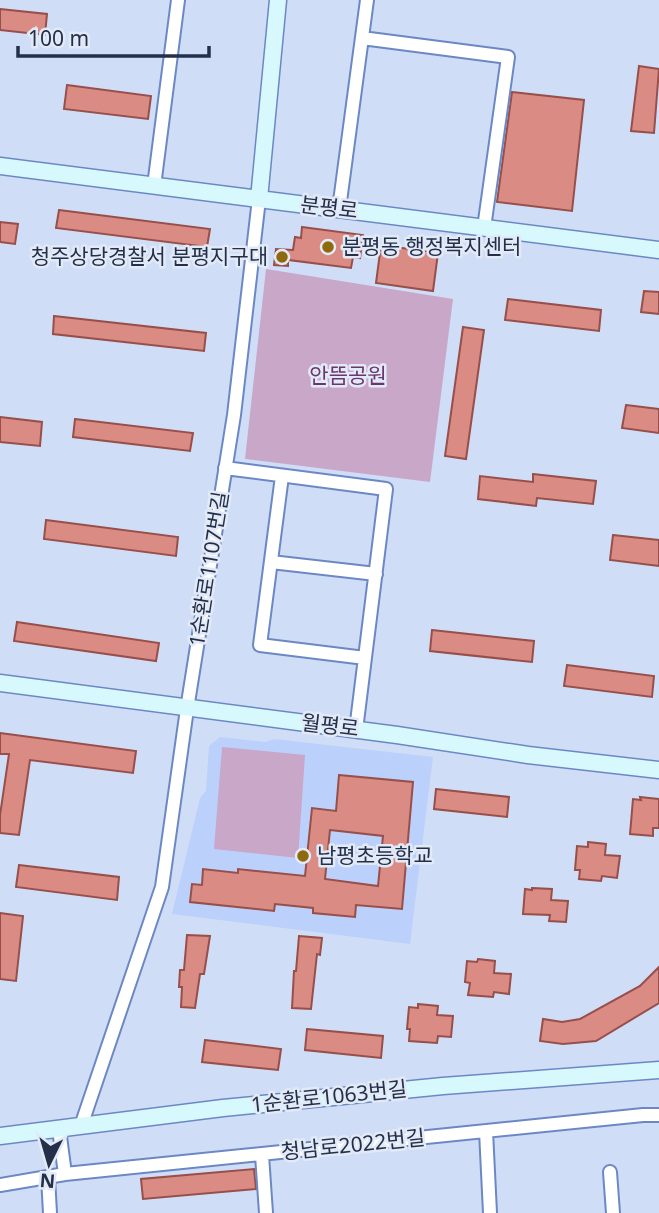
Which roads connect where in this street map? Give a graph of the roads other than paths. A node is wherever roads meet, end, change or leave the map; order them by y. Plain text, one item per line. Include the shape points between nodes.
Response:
1 (178, 0) edge
2 (278, 0) edge
3 (367, 0) edge
4 (362, 38) junction
5 (0, 166) edge
6 (154, 186) junction
7 (259, 199) junction
8 (339, 209) junction
9 (484, 228) junction
10 (659, 250) edge
11 (225, 468) junction
12 (282, 476) junction
13 (271, 562) junction
14 (376, 574) junction
15 (365, 658) junction
16 (0, 683) edge
17 (187, 709) junction
18 (356, 730) junction
19 (659, 770) edge
20 (659, 1070) edge
21 (659, 1115) edge
22 (81, 1126) junction
23 (59, 1129) junction
24 (486, 1130) junction
25 (0, 1136) edge
26 (262, 1155) junction
27 (610, 1172) dead end
28 (65, 1174) junction
29 (48, 1177) junction
30 (0, 1185) edge
31 (50, 1213) edge
32 (266, 1213) edge
33 (490, 1213) edge
34 (613, 1213) edge

1 - 6 street
2 - 7 street, 1순환로1107번길
3 - 4 street
4 - 8 street
4 - 9 street via 508,57
5 - 6 street, 분평로
6 - 7 street, 분평로
7 - 8 street, 분평로
7 - 11 street, 1순환로1107번길
8 - 9 street, 분평로
9 - 10 street, 분평로
11 - 12 street
11 - 17 street, 1순환로1107번길
12 - 13 street
12 - 14 street via 386,489
13 - 14 street
13 - 15 street via 260,645
14 - 15 street
15 - 18 street
16 - 17 street, 월평로
17 - 18 street, 월평로
17 - 22 street, 1순환로1107번길 via 162,887
18 - 19 street, 월평로
20 - 22 street, 1순환로1063번길 via 443,1086
21 - 24 street, 청남로2022번길
22 - 23 street, 1순환로1063번길
23 - 25 street, 1순환로1063번길
23 - 28 street
24 - 26 street, 청남로2022번길
24 - 33 street
26 - 28 street, 청남로2022번길
26 - 32 street
27 - 34 street
28 - 29 street, 청남로2022번길
29 - 30 street, 청남로2022번길
29 - 31 street

